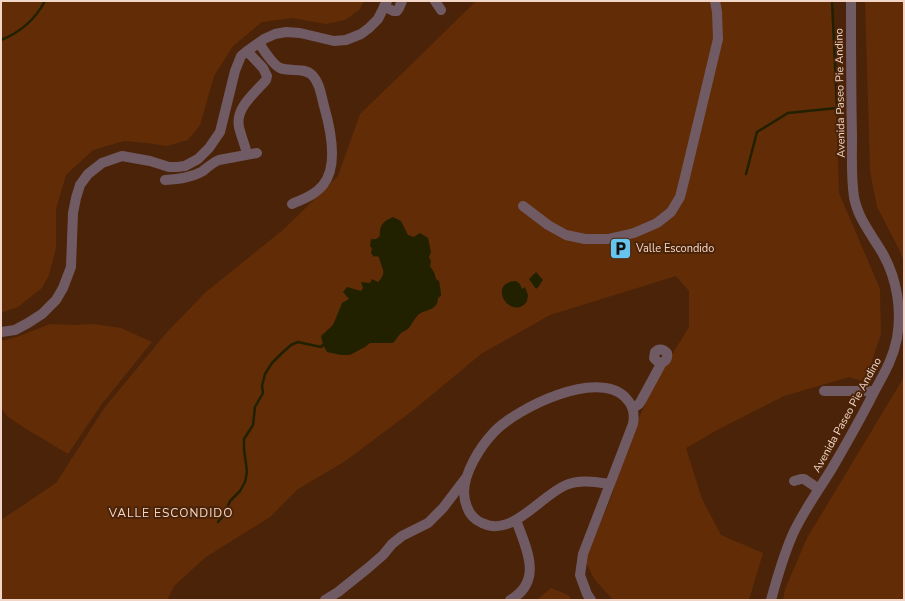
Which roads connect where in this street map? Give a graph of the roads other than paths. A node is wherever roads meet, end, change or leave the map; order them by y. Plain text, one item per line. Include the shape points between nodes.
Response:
1 (402, 1) edge
2 (435, 1) edge
3 (715, 1) edge
4 (851, 1) edge
5 (385, 4) edge
6 (441, 10) dead end
7 (258, 43) junction
8 (247, 51) junction
9 (276, 65) junction
10 (266, 74) junction
11 (165, 180) dead end
12 (292, 204) dead end
13 (523, 206) dead end
14 (1, 332) edge
15 (660, 363) dead end
16 (824, 391) dead end
17 (874, 391) junction
18 (633, 408) junction
19 (466, 478) junction
20 (794, 482) dead end
21 (610, 484) junction
22 (819, 489) junction
23 (454, 495) junction
24 (465, 500) junction
25 (516, 520) junction
26 (324, 600) edge
27 (510, 600) edge
28 (591, 600) edge
29 (771, 600) edge

1 - 5 street via 397,11
2 - 6 street
3 - 13 street via 718,39 680,197 672,212 657,223 634,233 608,239 585,239 566,235
4 - 17 street, Avenida Paseo Pie Andino via 855,202 860,217 888,265 896,288 898,312 897,336 891,359
5 - 7 street via 378,19 369,28 346,40 334,42 286,32 275,34
7 - 8 street
7 - 9 street
8 - 10 street
8 - 14 street via 235,71 220,132 198,159 177,167 122,156 102,163 88,174 80,185 76,198 71,266 63,288 56,300 42,314 15,330
9 - 10 street
9 - 12 street via 289,70 302,70 315,78 332,142 329,175 324,185 314,194
10 - 11 street via 266,80 239,113 239,126 252,153 219,160 193,176
15 - 18 street via 641,401
16 - 17 street
17 - 22 street, Avenida Paseo Pie Andino
18 - 19 street via 622,394 604,387 583,388 548,399 532,406 495,432 478,454
18 - 21 street via 633,424
19 - 23 street
19 - 24 street
20 - 22 street via 804,479
21 - 25 street via 584,481 567,484
21 - 28 street via 583,554 580,575
22 - 29 street, Avenida Paseo Pie Andino via 793,535
23 - 24 street via 459,495
23 - 26 street via 428,523 402,536 368,568
24 - 25 street via 469,513 481,523 500,526
25 - 27 street via 530,561 530,570 523,590

